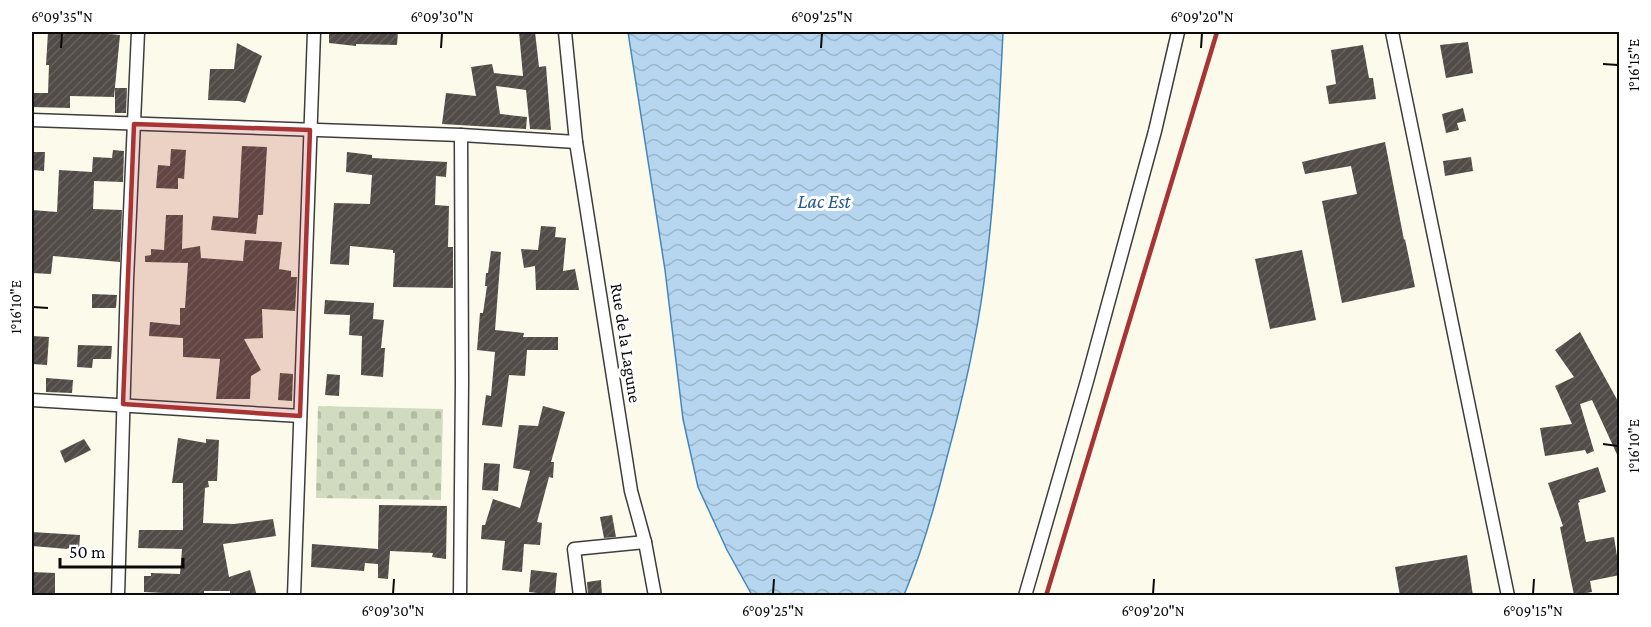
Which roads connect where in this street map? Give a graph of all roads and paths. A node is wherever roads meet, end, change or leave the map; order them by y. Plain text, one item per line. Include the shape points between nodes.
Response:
1 (138, 32) edge
2 (314, 32) edge
3 (565, 32) edge
4 (1178, 32) edge
5 (1392, 32) edge
6 (32, 120) edge
7 (134, 124) junction
8 (310, 130) junction
9 (461, 135) junction
10 (576, 142) junction
11 (32, 400) edge
12 (123, 404) junction
13 (300, 416) junction
14 (645, 542) junction
15 (118, 596) edge
16 (294, 596) edge
17 (460, 596) edge
18 (580, 596) edge
19 (655, 596) edge
20 (1025, 596) edge
21 (1508, 596) edge

1 - 7 street
2 - 8 street
3 - 10 street, Rue de la Lagune
4 - 20 street via 1155,131
5 - 21 street
6 - 7 street
7 - 8 street
7 - 12 street
8 - 9 street
8 - 13 street
9 - 10 street
9 - 17 street
10 - 14 street, Rue de la Lagune via 632,491
11 - 12 street
12 - 13 street
12 - 15 street
13 - 16 street
14 - 18 street via 574,549
14 - 19 street, Rue de la Lagune

